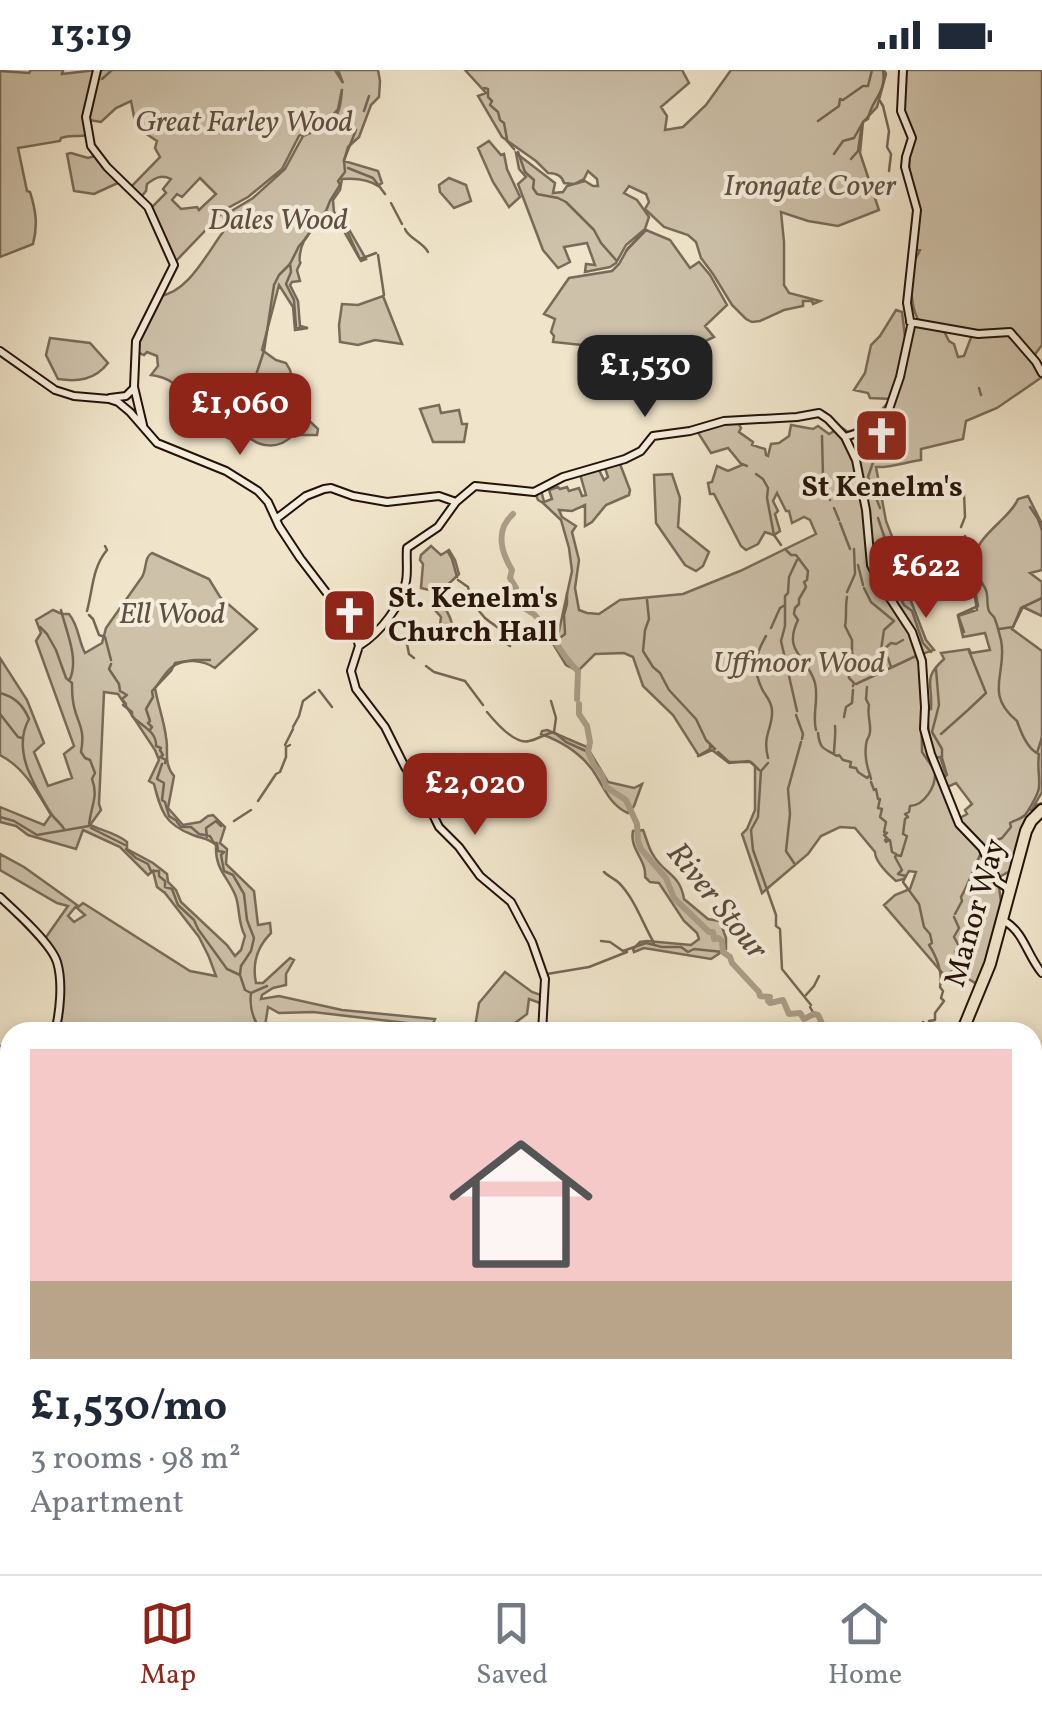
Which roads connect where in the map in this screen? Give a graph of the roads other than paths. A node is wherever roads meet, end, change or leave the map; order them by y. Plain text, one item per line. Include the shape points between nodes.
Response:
1 (98, 70) edge
2 (903, 70) edge
3 (910, 322) junction
4 (0, 351) edge
5 (1042, 373) edge
6 (134, 388) junction
7 (109, 399) junction
8 (143, 427) junction
9 (844, 436) junction
10 (456, 502) junction
11 (276, 519) junction
12 (359, 646) junction
13 (1042, 812) edge
14 (1009, 888) junction
15 (0, 897) edge
16 (1007, 927) junction
17 (1042, 973) edge
18 (56, 1022) edge
19 (543, 1022) edge
20 (969, 1022) edge
21 (970, 1022) edge

1 - 6 street via 87,112 91,146 148,207 174,263 138,334
2 - 3 street via 901,112 912,138 905,167 917,210
3 - 5 street via 1010,332
3 - 9 street via 888,412 867,430
4 - 7 street via 58,391
6 - 7 street
6 - 8 street
7 - 8 street
8 - 11 street via 162,446 249,484
9 - 10 street via 819,412 724,421 654,436 638,453 537,491 475,486
9 - 14 street via 866,510 871,565 922,661 931,754 959,824
10 - 11 street via 439,496 387,502 332,488 306,496
10 - 12 street via 438,527 407,548 398,602
11 - 12 street
12 - 19 street via 351,671 356,689 440,828 510,902 532,942 545,979
13 - 14 highway, Manor Way via 1026,830
13 - 16 highway, Manor Way via 1028,833
14 - 20 highway, Manor Way
15 - 18 street via 56,961
16 - 17 street via 1016,928
16 - 21 highway, Manor Way

